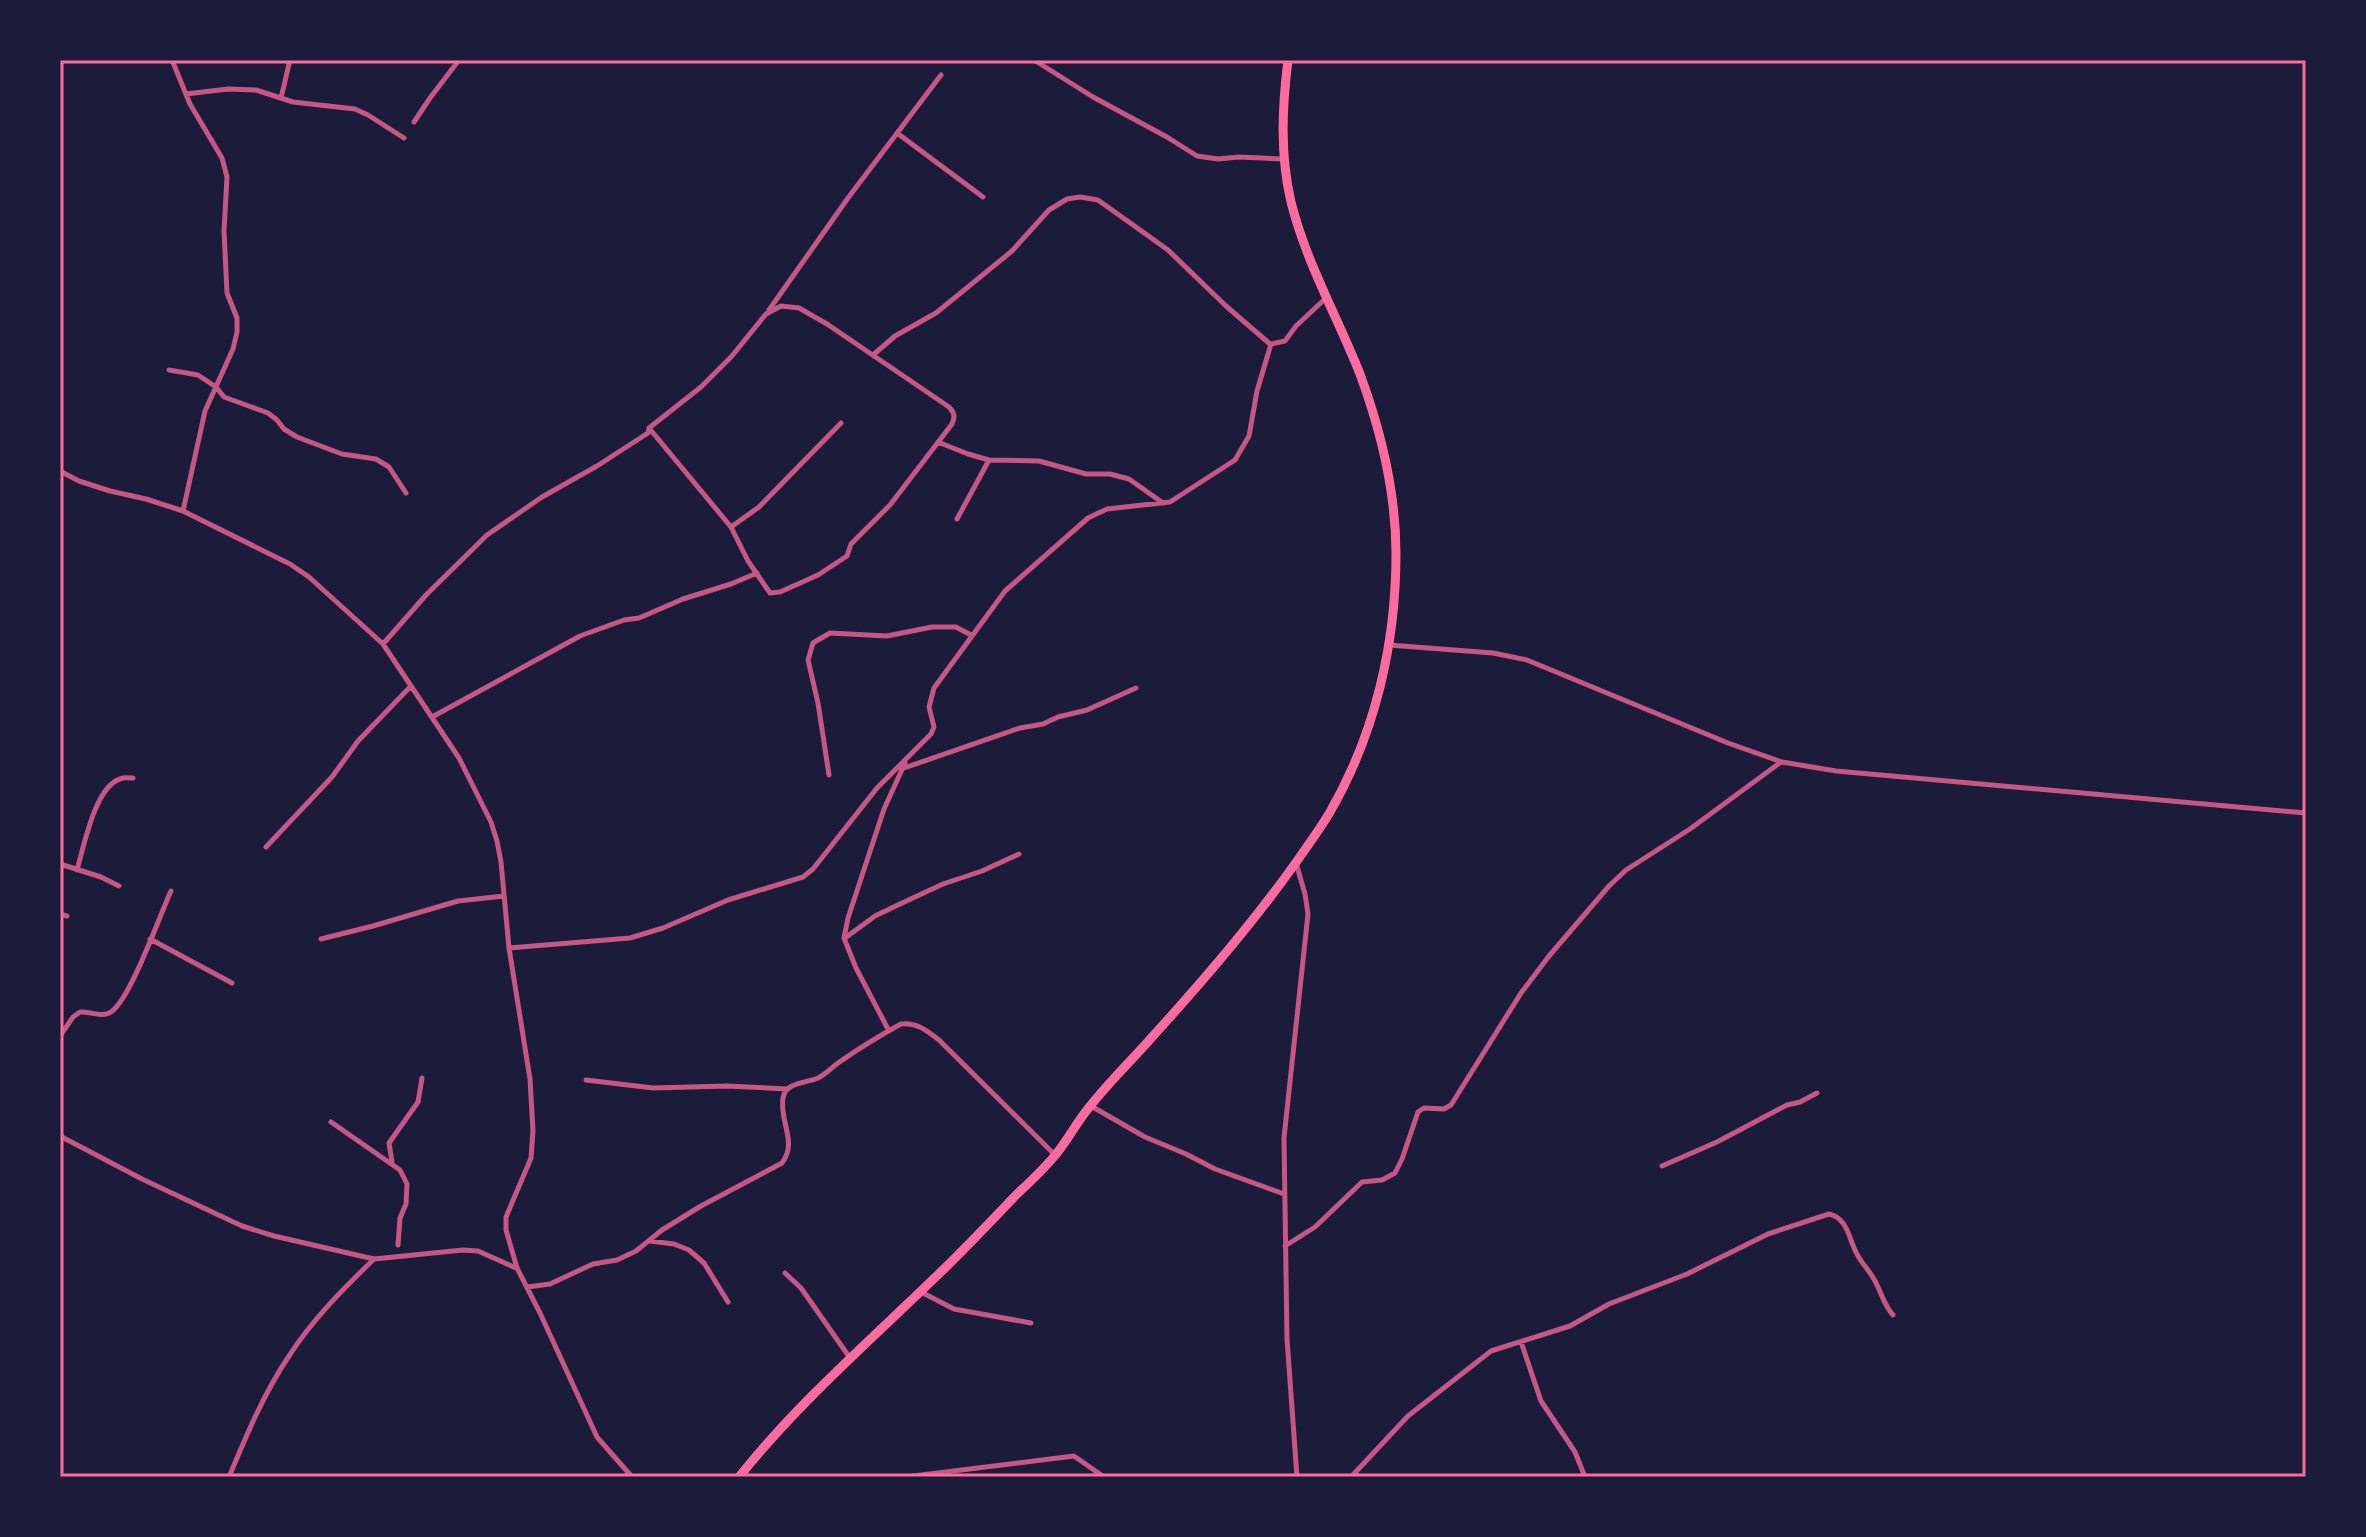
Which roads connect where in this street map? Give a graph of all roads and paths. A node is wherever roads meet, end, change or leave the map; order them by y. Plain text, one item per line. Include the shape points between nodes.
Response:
1 (172, 60) edge
2 (290, 60) edge
3 (459, 60) edge
4 (1034, 60) edge
5 (1288, 60) edge
6 (941, 75) dead end
7 (186, 94) junction
8 (281, 98) junction
9 (414, 122) dead end
10 (897, 133) junction
11 (404, 138) dead end
12 (1283, 159) junction
13 (983, 197) dead end
14 (1327, 297) junction
15 (766, 314) junction
16 (1271, 344) junction
17 (873, 355) junction
18 (169, 370) dead end
19 (216, 387) junction
20 (841, 423) dead end
21 (649, 428) junction
22 (938, 442) junction
23 (989, 460) junction
24 (60, 471) edge
25 (406, 493) dead end
26 (1163, 503) junction
27 (183, 511) junction
28 (957, 519) dead end
29 (731, 527) junction
30 (757, 573) junction
31 (971, 635) junction
32 (383, 644) junction
33 (1389, 645) junction
34 (411, 686) junction
35 (1136, 688) dead end
36 (432, 717) junction
37 (907, 759) junction
38 (1782, 762) junction
39 (903, 769) junction
40 (829, 775) dead end
41 (133, 778) dead end
42 (2306, 813) edge
43 (266, 847) dead end
44 (1019, 854) dead end
45 (1295, 862) junction
46 (60, 864) edge
47 (77, 870) junction
48 (119, 886) dead end
49 (171, 891) dead end
50 (504, 896) junction
51 (844, 938) junction
52 (150, 939) junction
53 (321, 939) dead end
54 (509, 948) junction
55 (232, 983) dead end
56 (889, 1031) junction
57 (60, 1036) edge
58 (422, 1078) dead end
59 (586, 1080) dead end
60 (788, 1089) junction
61 (1817, 1093) dead end
62 (1090, 1105) junction
63 (331, 1122) dead end
64 (60, 1136) edge
65 (1055, 1155) junction
66 (392, 1163) junction
67 (1662, 1166) dead end
68 (1284, 1194) junction
69 (649, 1241) junction
70 (398, 1245) dead end
71 (1285, 1246) junction
72 (374, 1259) junction
73 (517, 1268) junction
74 (785, 1273) dead end
75 (527, 1288) junction
76 (920, 1292) junction
77 (728, 1302) dead end
78 (1893, 1315) dead end
79 (1031, 1323) dead end
80 (1521, 1342) junction
81 (850, 1358) junction
82 (743, 1476) edge
83 (1101, 1476) edge
84 (229, 1477) edge
85 (632, 1477) edge
86 (905, 1477) edge
87 (1297, 1477) edge
88 (1351, 1477) edge
89 (1585, 1477) edge

1 - 7 street
2 - 8 street
3 - 9 street
4 - 12 street via 1197,156
5 - 12 main road
6 - 10 street
7 - 8 street via 242,89
7 - 19 street via 227,177 227,293 237,332
8 - 11 street via 355,109
10 - 13 street
10 - 15 street
12 - 14 main road via 1302,239
14 - 16 street via 1285,341
14 - 33 main road via 1360,375 1389,478 1396,552
15 - 17 street via 781,306 799,308
15 - 21 street via 701,387
16 - 17 street via 1168,250 1098,200 1080,197 1049,210 1012,251 936,313
16 - 26 street via 1243,450
17 - 22 street via 953,411 952,424
18 - 19 street via 198,375
19 - 25 street via 224,397 268,413 297,437 342,454 376,459 389,467
19 - 27 street via 205,411
20 - 29 street via 762,505
21 - 29 street
21 - 32 street via 631,445 487,535
22 - 23 street
22 - 30 street via 890,505 851,544 847,556 780,592 770,593
23 - 26 street via 1039,461 1086,474 1110,474 1129,479
23 - 28 street
24 - 27 street
26 - 31 street via 1107,509 1088,518 1005,591
27 - 32 street via 300,570
29 - 30 street
30 - 36 street via 580,636
31 - 37 street via 934,688 931,734
31 - 40 street via 956,627 932,627 887,636 830,633 813,643 808,660
32 - 34 street
33 - 38 street via 1527,660
33 - 45 main road via 1378,701 1361,747 1329,814
34 - 36 street
34 - 43 street
35 - 39 street via 1087,710
36 - 50 street via 491,822
37 - 39 street
37 - 54 street via 803,877 630,938
38 - 42 street
38 - 71 street via 1609,886 1521,993 1451,1105 1418,1112 1395,1173 1362,1182 1315,1227
39 - 51 street via 884,809
41 - 47 street via 119,779 103,793
44 - 51 street via 875,916
45 - 62 main road via 1223,958
45 - 68 street via 1308,914 1284,1138
46 - 47 street
47 - 48 street
49 - 52 street
50 - 53 street via 458,901
50 - 54 street
51 - 56 street
52 - 55 street
52 - 57 street via 116,1007 104,1015 80,1012
54 - 73 street via 533,1131 531,1158 504,1223
56 - 60 street via 816,1079
56 - 65 street via 909,1023 923,1028
58 - 66 street via 418,1102 389,1143
59 - 60 street via 653,1088
60 - 69 street via 782,1099 788,1155 782,1163
61 - 67 street
62 - 65 main road
62 - 68 street via 1145,1137
63 - 66 street
64 - 72 street via 242,1226
65 - 76 main road
66 - 70 street via 407,1184
68 - 71 street
69 - 75 street via 617,1260
69 - 77 street via 689,1250 704,1263
71 - 87 street
72 - 73 street via 470,1250
72 - 84 street via 288,1357
73 - 75 street
74 - 81 street via 810,1299
75 - 85 street via 597,1437
76 - 79 street via 954,1309
76 - 81 main road
78 - 80 street via 1841,1221 1829,1214 1768,1234 1570,1326
80 - 88 street via 1491,1351 1473,1364 1408,1416
80 - 89 street via 1541,1401
81 - 82 main road
83 - 86 street via 1074,1456

